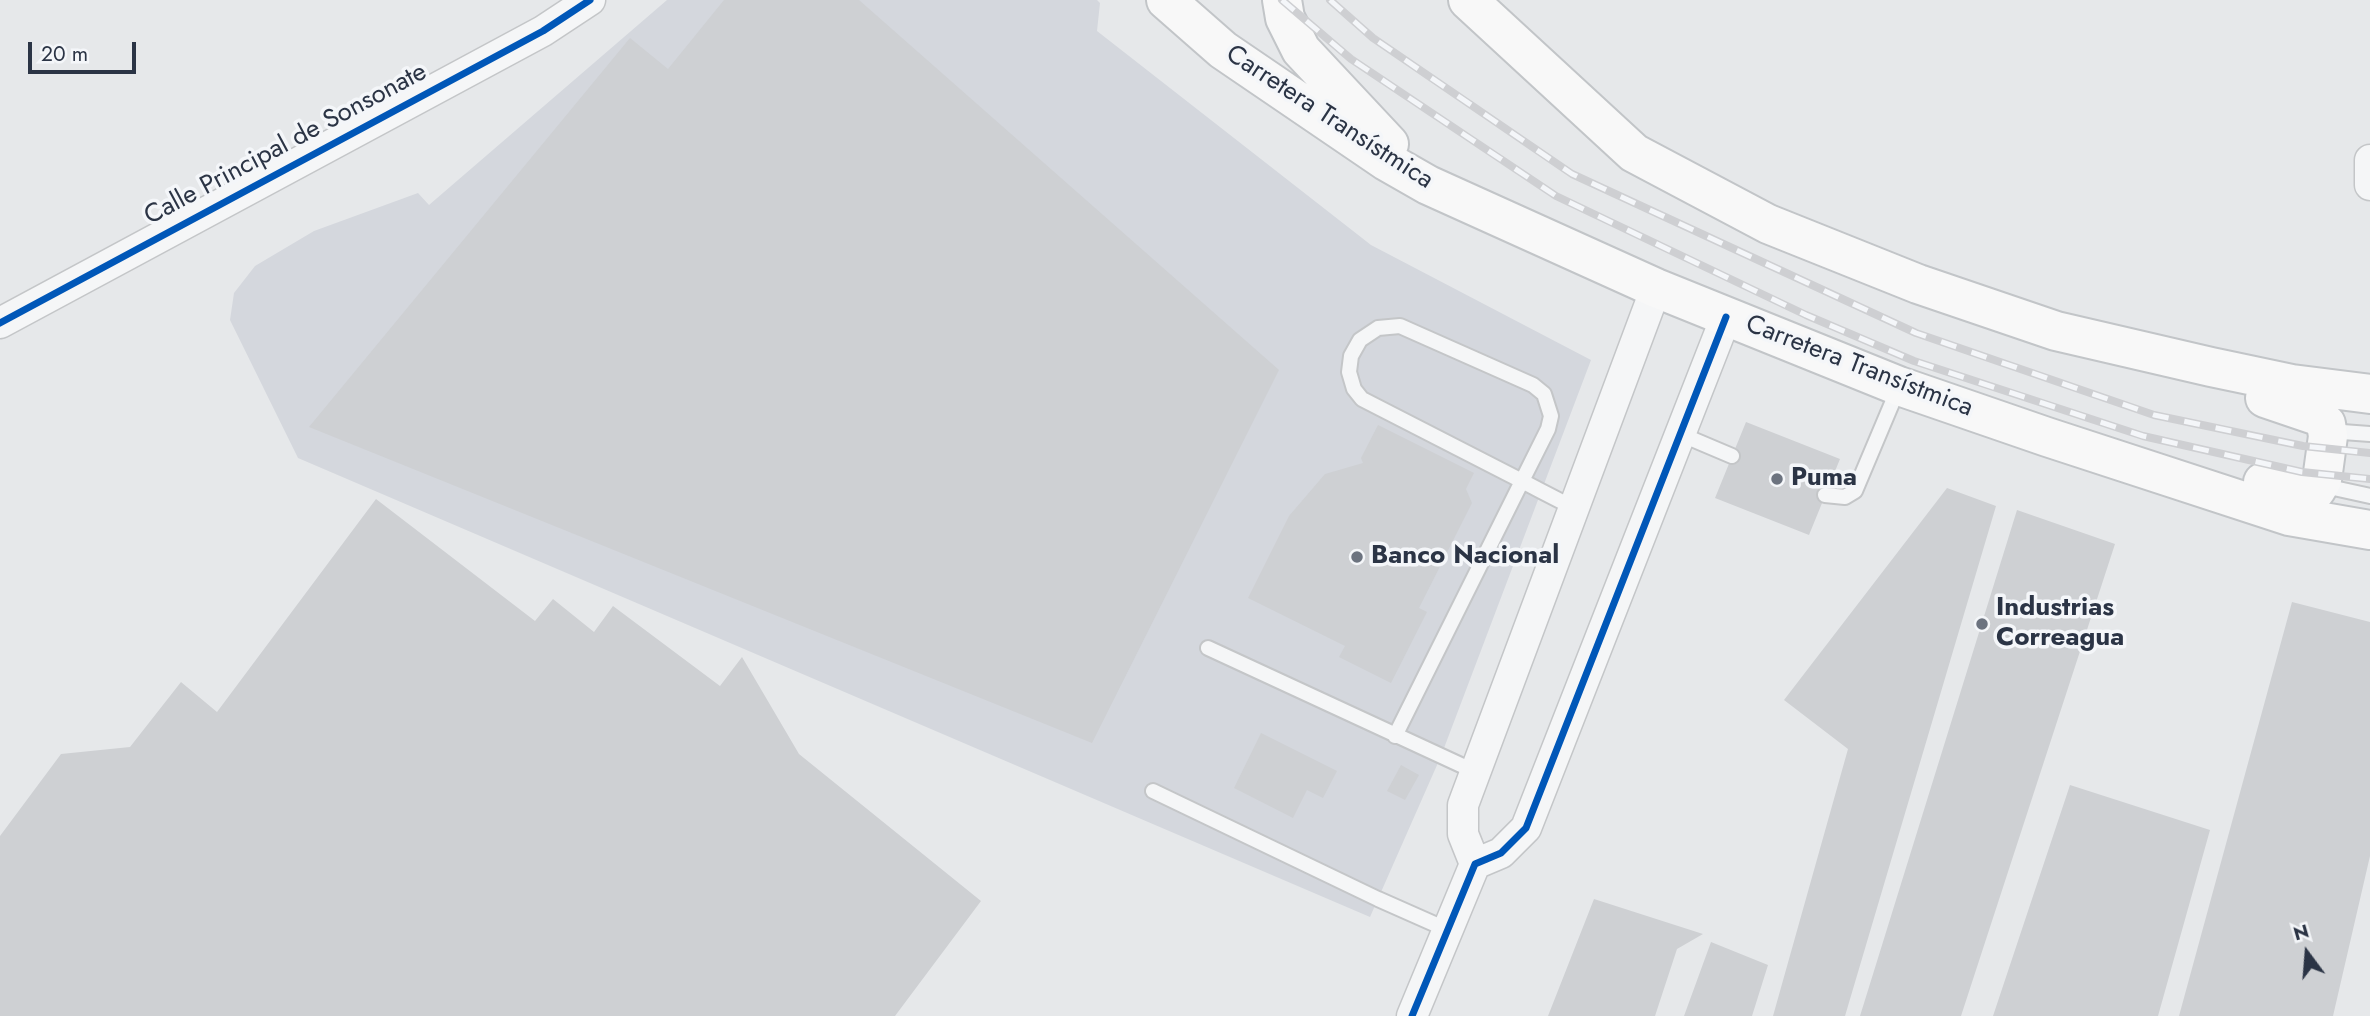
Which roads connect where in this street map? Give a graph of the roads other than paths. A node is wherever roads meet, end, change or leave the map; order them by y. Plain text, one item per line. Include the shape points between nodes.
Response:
1 (590, 0) edge
2 (1166, 0) edge
3 (1282, 0) edge
4 (1468, 0) edge
5 (2370, 160) edge
6 (1428, 185) junction
7 (2370, 185) edge
8 (1656, 288) junction
9 (1726, 317) junction
10 (0, 324) edge
11 (2056, 331) junction
12 (1899, 386) junction
13 (2370, 394) edge
14 (2328, 430) junction
15 (1680, 434) junction
16 (2370, 434) edge
17 (1732, 456) dead end
18 (1522, 481) junction
19 (2319, 485) junction
20 (1825, 495) dead end
21 (2370, 496) edge
22 (1574, 508) junction
23 (2370, 530) edge
24 (1208, 648) dead end
25 (1395, 736) junction
26 (1476, 772) junction
27 (1153, 790) dead end
28 (1475, 864) junction
29 (1448, 930) junction
30 (1412, 1016) edge

1 - 10 street, Calle Principal de Sonsonate via 543,32
2 - 6 main road, Carretera Transístmica via 1223,50
3 - 6 main road via 1284,19 1301,50
4 - 11 main road via 1634,153 1768,224 1918,284
5 - 7 street
6 - 8 main road, Carretera Transístmica
8 - 9 main road, Carretera Transístmica
8 - 22 street
9 - 12 main road, Carretera Transístmica
9 - 15 street
9 - 19 main road via 1742,312 1965,393 2292,491 2312,492
11 - 13 main road via 2292,384
11 - 14 main road via 2312,412
12 - 20 lane via 1855,491 1845,497
12 - 23 main road, Carretera Transístmica via 2290,516
14 - 16 lane
14 - 19 main road
15 - 17 lane
15 - 28 street via 1526,828 1501,853
18 - 18 lane via 1551,416 1544,394 1399,326 1368,333 1351,356 1352,383 1362,399
18 - 22 lane
18 - 25 lane
19 - 21 lane
22 - 26 street
24 - 25 lane
25 - 26 lane
26 - 28 street via 1463,805 1463,834
27 - 29 lane
28 - 29 street
29 - 30 street

